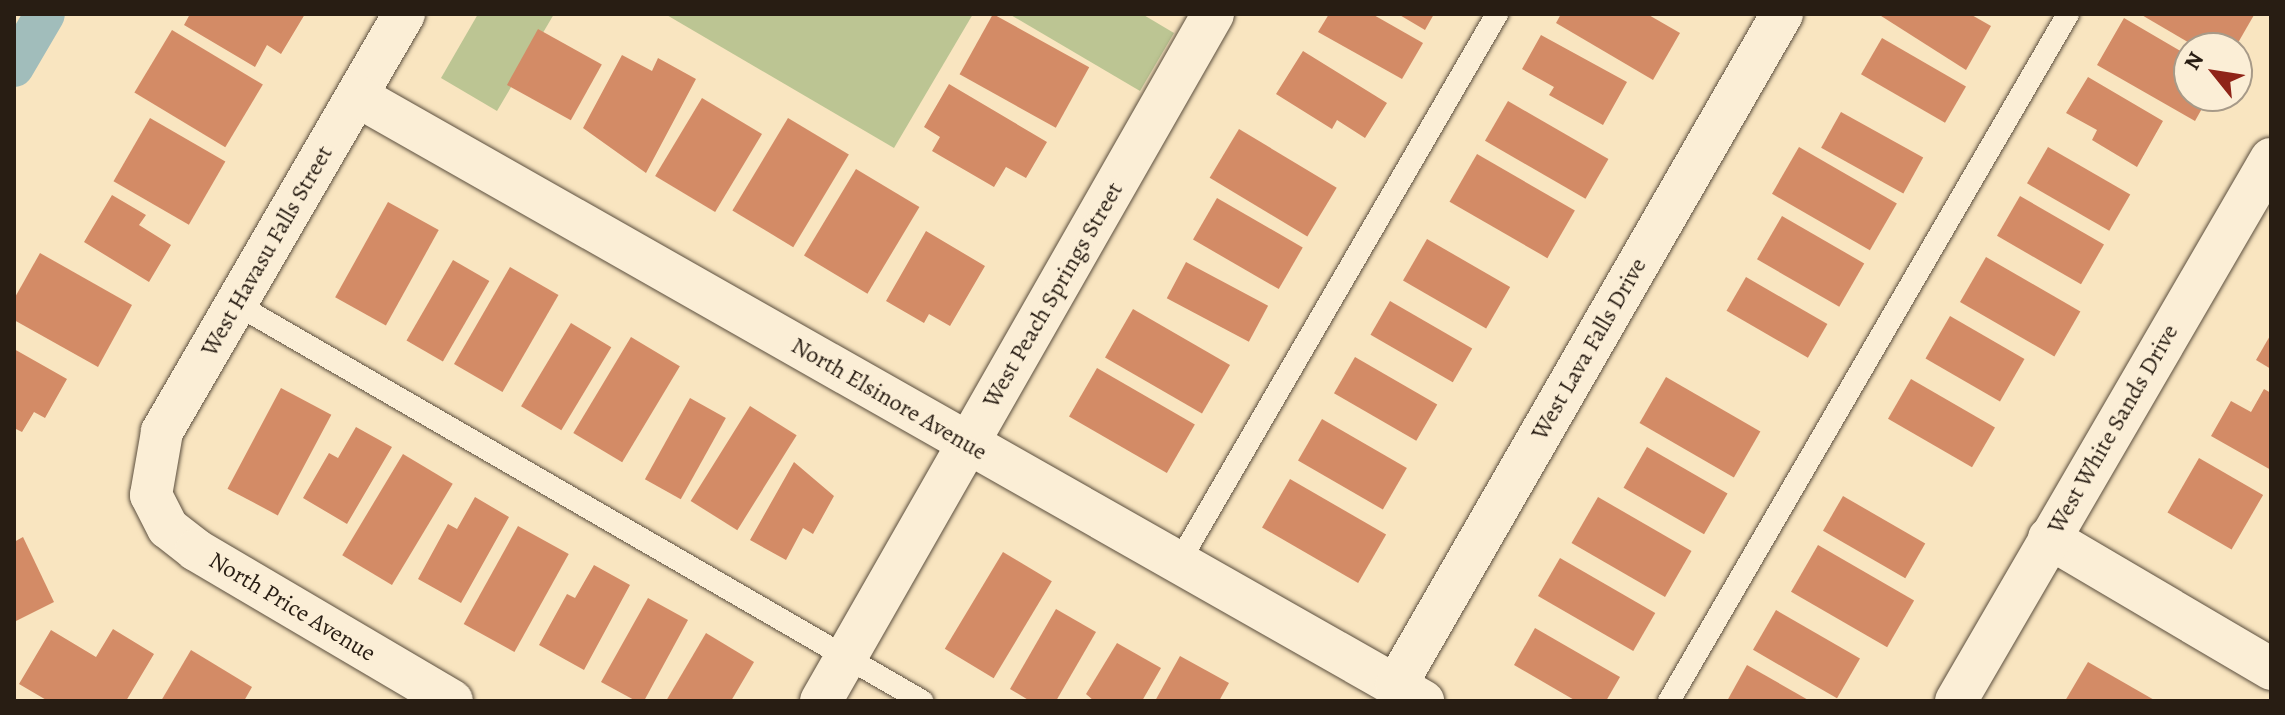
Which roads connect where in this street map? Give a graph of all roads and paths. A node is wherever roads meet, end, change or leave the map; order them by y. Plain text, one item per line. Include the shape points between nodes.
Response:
1 (404, 14) edge
2 (1213, 14) edge
3 (1497, 14) edge
4 (1782, 14) edge
5 (2068, 14) edge
6 (357, 96) junction
7 (2271, 159) edge
8 (236, 304) junction
9 (968, 444) junction
10 (151, 495) joint
11 (2049, 538) junction
12 (1179, 562) junction
13 (846, 658) junction
14 (2271, 669) edge
15 (1409, 693) edge
16 (452, 701) edge
17 (821, 701) edge
18 (922, 701) edge
19 (1669, 701) edge
20 (1956, 701) edge

1 - 6 street, West Havasu Falls Street
2 - 9 street, West Peach Springs Street
3 - 12 lane
4 - 15 street, West Lava Falls Drive
5 - 19 lane
6 - 8 street, West Havasu Falls Street
6 - 9 street, North Elsinore Avenue
7 - 11 street, West White Sands Drive
8 - 10 street, West Havasu Falls Street via 162,432
8 - 13 lane
9 - 12 street, North Elsinore Avenue
9 - 13 street, West Peach Springs Street
10 - 16 street, North Price Avenue via 168,528 196,550
11 - 14 street
11 - 20 street, West White Sands Drive
12 - 15 street, North Elsinore Avenue
13 - 17 street, West Peach Springs Street
13 - 18 lane

